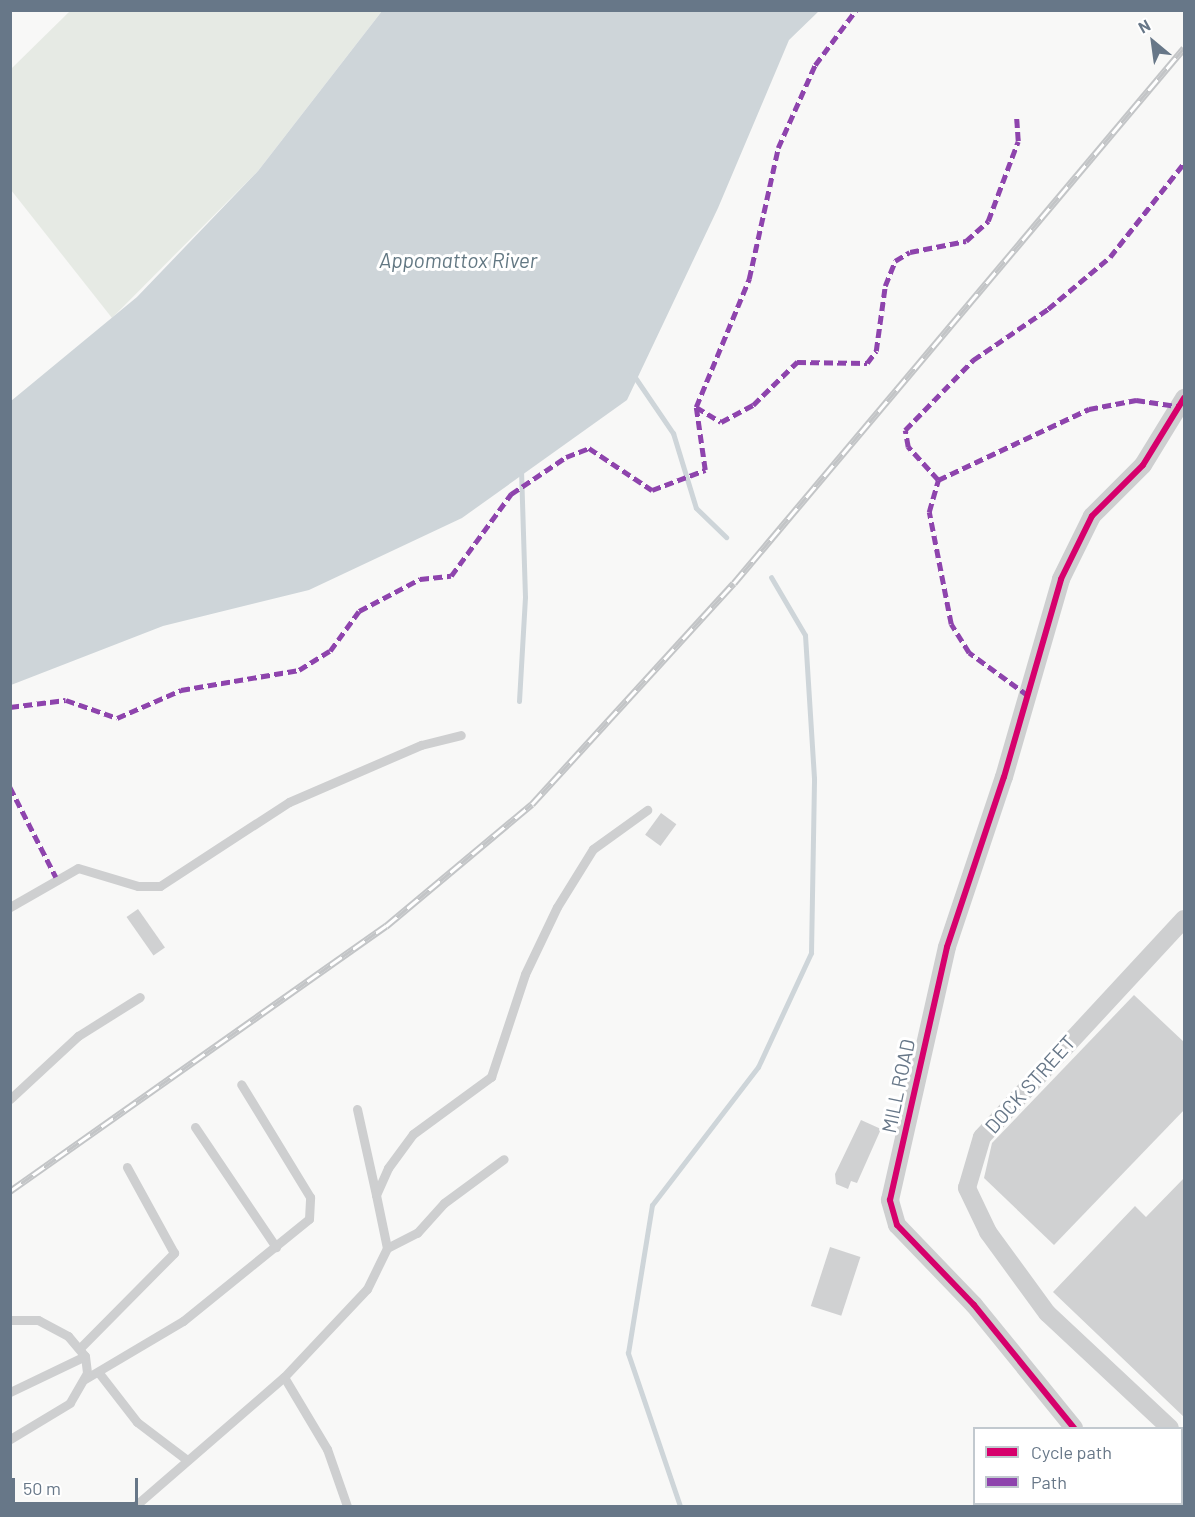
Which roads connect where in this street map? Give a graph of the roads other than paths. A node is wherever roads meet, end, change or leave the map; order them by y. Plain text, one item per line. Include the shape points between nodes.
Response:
1 (1185, 398) edge
2 (461, 735) dead end
3 (647, 810) dead end
4 (10, 907) edge
5 (1185, 918) edge
6 (140, 997) dead end
7 (241, 1084) dead end
8 (10, 1098) edge
9 (357, 1108) dead end
10 (195, 1127) dead end
11 (504, 1159) dead end
12 (126, 1167) dead end
13 (376, 1195) junction
14 (276, 1247) junction
15 (387, 1248) junction
16 (10, 1320) edge
17 (82, 1352) junction
18 (99, 1372) junction
19 (284, 1377) junction
20 (85, 1379) junction
21 (10, 1392) edge
22 (1073, 1427) edge
23 (1169, 1427) edge
24 (10, 1440) edge
25 (187, 1460) junction
26 (135, 1506) edge
27 (347, 1506) edge

1 - 22 street, MILL ROAD via 1143,465 1079,536 1047,619 1028,696 942,966 890,1208 897,1225 974,1305
2 - 4 lane via 421,745 309,793 160,886 138,886 78,868
3 - 13 lane via 593,849 562,898 525,974 491,1077 413,1134
5 - 23 street, DOCK STREET via 982,1137 967,1188 988,1232 1047,1313
6 - 8 lane via 78,1036
7 - 14 lane via 312,1202 309,1219
9 - 13 lane
10 - 14 lane
11 - 15 lane via 444,1203 417,1233
12 - 17 lane via 174,1253
13 - 15 lane
14 - 18 lane via 183,1322
15 - 19 lane via 380,1268 345,1316
16 - 17 lane via 54,1326
17 - 20 lane
17 - 21 lane
18 - 20 lane
18 - 25 lane via 137,1422
19 - 25 lane
19 - 27 lane via 327,1449
20 - 24 lane via 70,1403
25 - 26 lane

